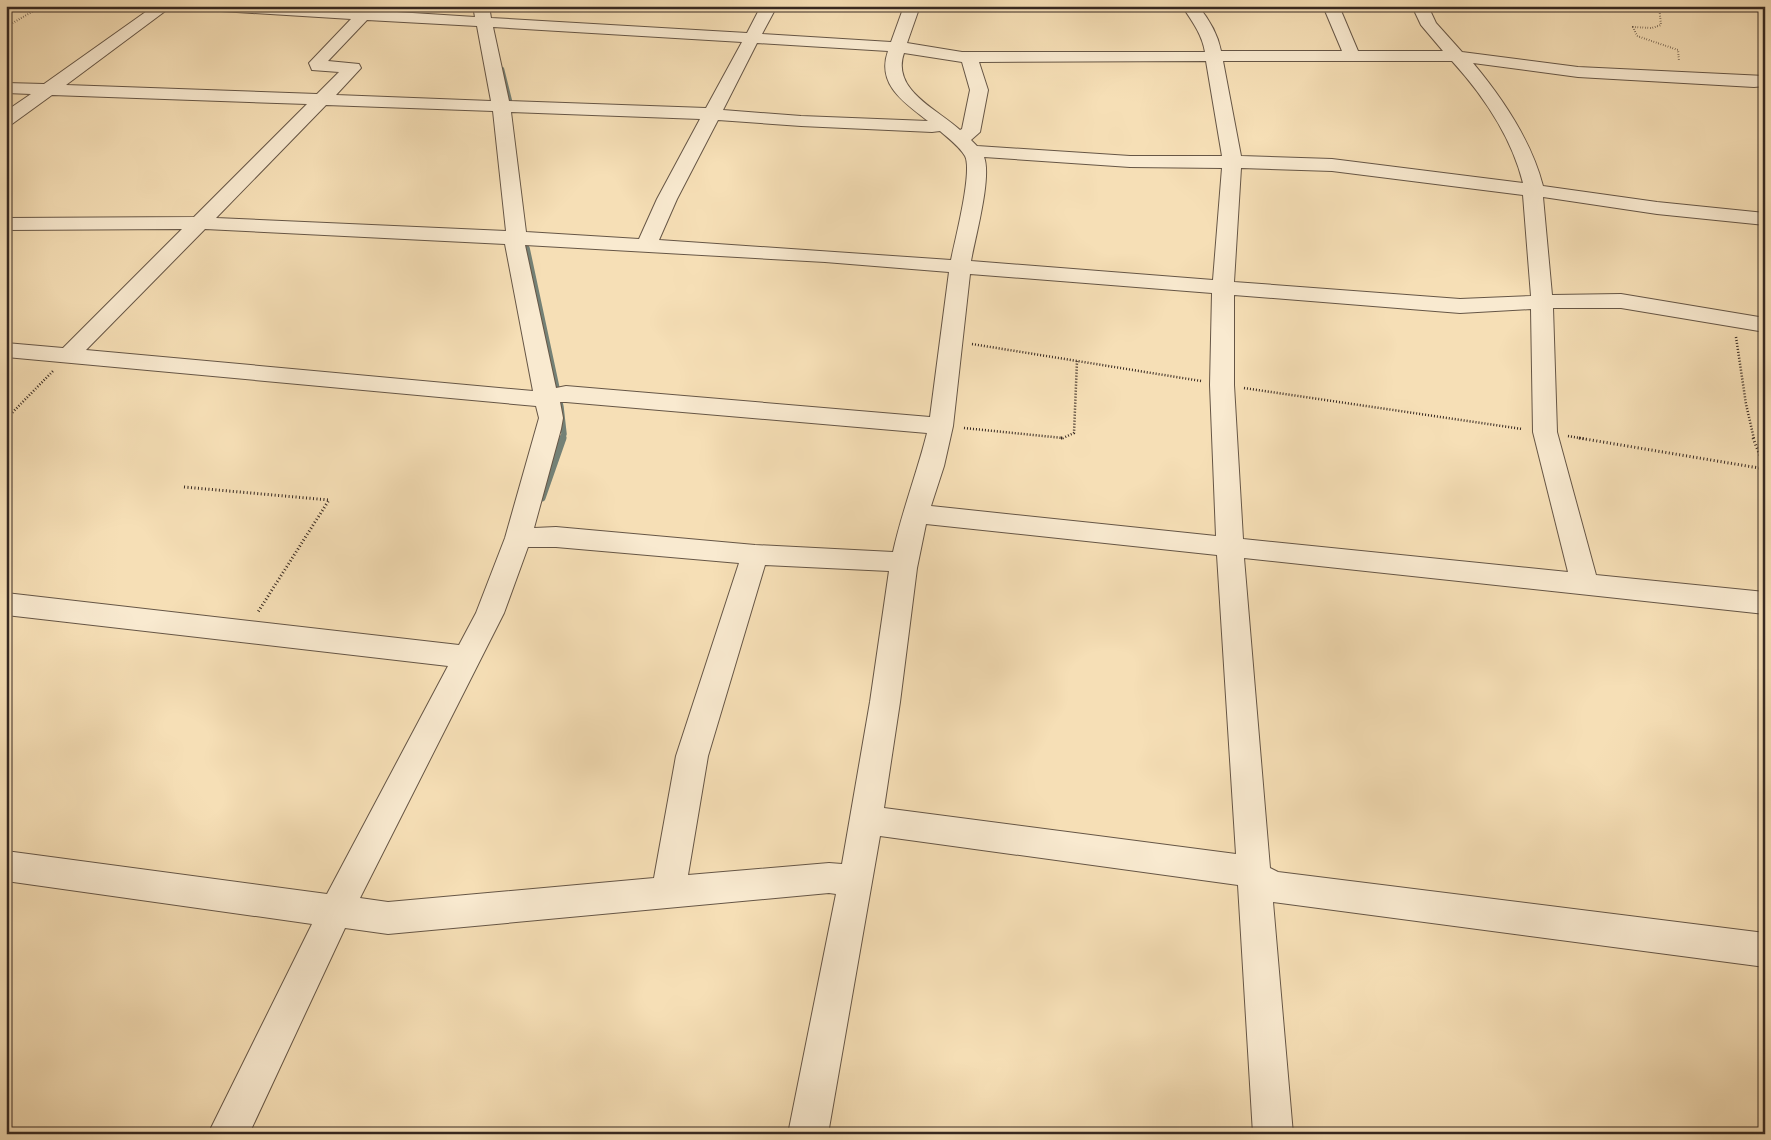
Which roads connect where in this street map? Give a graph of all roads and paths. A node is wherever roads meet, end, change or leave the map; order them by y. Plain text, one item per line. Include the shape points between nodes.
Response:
1 (42, 6) edge
2 (164, 6) edge
3 (222, 6) edge
4 (769, 6) edge
5 (912, 6) edge
6 (1190, 6) edge
7 (1331, 6) edge
8 (1420, 6) edge
9 (1659, 6) edge
10 (408, 12) edge
11 (482, 14) edge
12 (363, 15) junction
13 (6, 27) edge
14 (754, 38) junction
15 (898, 47) junction
16 (1213, 56) junction
17 (1352, 56) junction
18 (1456, 56) junction
19 (969, 57) junction
20 (1688, 79) junction
21 (1765, 81) edge
22 (6, 88) edge
23 (49, 90) junction
24 (323, 99) junction
25 (501, 106) junction
26 (711, 114) junction
27 (6, 120) edge
28 (959, 138) junction
29 (1232, 161) junction
30 (1535, 190) junction
31 (1765, 219) edge
32 (201, 223) junction
33 (6, 224) edge
34 (516, 238) junction
35 (646, 246) junction
36 (960, 266) junction
37 (1223, 286) junction
38 (1542, 302) junction
39 (1733, 319) junction
40 (1765, 325) edge
41 (950, 340) junction
42 (6, 350) edge
43 (68, 356) junction
44 (1077, 361) junction
45 (1222, 384) junction
46 (556, 396) junction
47 (6, 419) edge
48 (941, 426) junction
49 (1545, 432) junction
50 (1765, 468) edge
51 (184, 487) dead end
52 (916, 514) junction
53 (526, 538) junction
54 (1230, 547) junction
55 (755, 555) junction
56 (905, 562) junction
57 (1585, 584) junction
58 (1765, 603) edge
59 (6, 604) edge
60 (245, 631) junction
61 (468, 657) junction
62 (866, 820) junction
63 (6, 866) edge
64 (1256, 877) junction
65 (856, 880) junction
66 (668, 894) junction
67 (349, 913) junction
68 (1765, 950) edge
69 (228, 1134) edge
70 (808, 1134) edge
71 (1273, 1134) edge

1 - 13 path
2 - 23 street
3 - 12 street
4 - 14 street
5 - 15 street
6 - 16 street via 1207,29
7 - 17 street
8 - 18 street via 1434,31
9 - 20 path via 1661,25 1633,27 1637,36 1678,50 1680,64
10 - 11 street
10 - 12 street
11 - 14 street
11 - 25 street
12 - 24 street via 317,63 318,66 353,68
14 - 15 street
14 - 26 street
15 - 19 street
15 - 28 street via 894,58 894,78 902,92
16 - 17 street
16 - 19 street
16 - 29 street
17 - 18 street
18 - 20 street via 1578,72
18 - 30 street via 1504,118 1525,158
19 - 28 street via 979,90 972,132
20 - 21 street
22 - 23 street
23 - 24 street
23 - 27 street
24 - 25 street
24 - 32 street
25 - 26 street
25 - 34 street
26 - 28 street via 932,127
26 - 35 street
28 - 29 street via 987,151 1102,160
28 - 36 street via 977,162
29 - 30 street via 1331,165
29 - 37 street
30 - 31 street via 1678,212
30 - 38 street via 1533,200
32 - 33 street
32 - 34 street
32 - 43 street
34 - 35 street
34 - 46 street via 514,246
35 - 36 street
36 - 37 street
36 - 41 street
37 - 38 street via 1460,306
37 - 45 street
38 - 39 street via 1621,301
38 - 49 street
39 - 40 street
39 - 50 path via 1746,405 1759,458
41 - 44 path
41 - 48 street
42 - 43 street
43 - 46 street via 530,398
43 - 47 path
44 - 45 path
44 - 48 path via 1074,433 1068,436
45 - 49 path
45 - 54 street
46 - 48 street
46 - 53 street
48 - 52 street
49 - 50 path
49 - 57 street
51 - 60 path via 330,500
52 - 54 street
52 - 56 street
53 - 55 street via 556,537
53 - 61 street
54 - 57 street
54 - 64 street
55 - 56 street
55 - 66 street via 692,756
56 - 62 street
57 - 58 street
59 - 60 street
60 - 61 street
61 - 67 street
62 - 64 street via 1240,870
62 - 65 street
63 - 67 street
64 - 68 street via 1274,887
64 - 71 street
65 - 66 street via 829,878
65 - 70 street
66 - 67 street via 403,918
67 - 69 street

